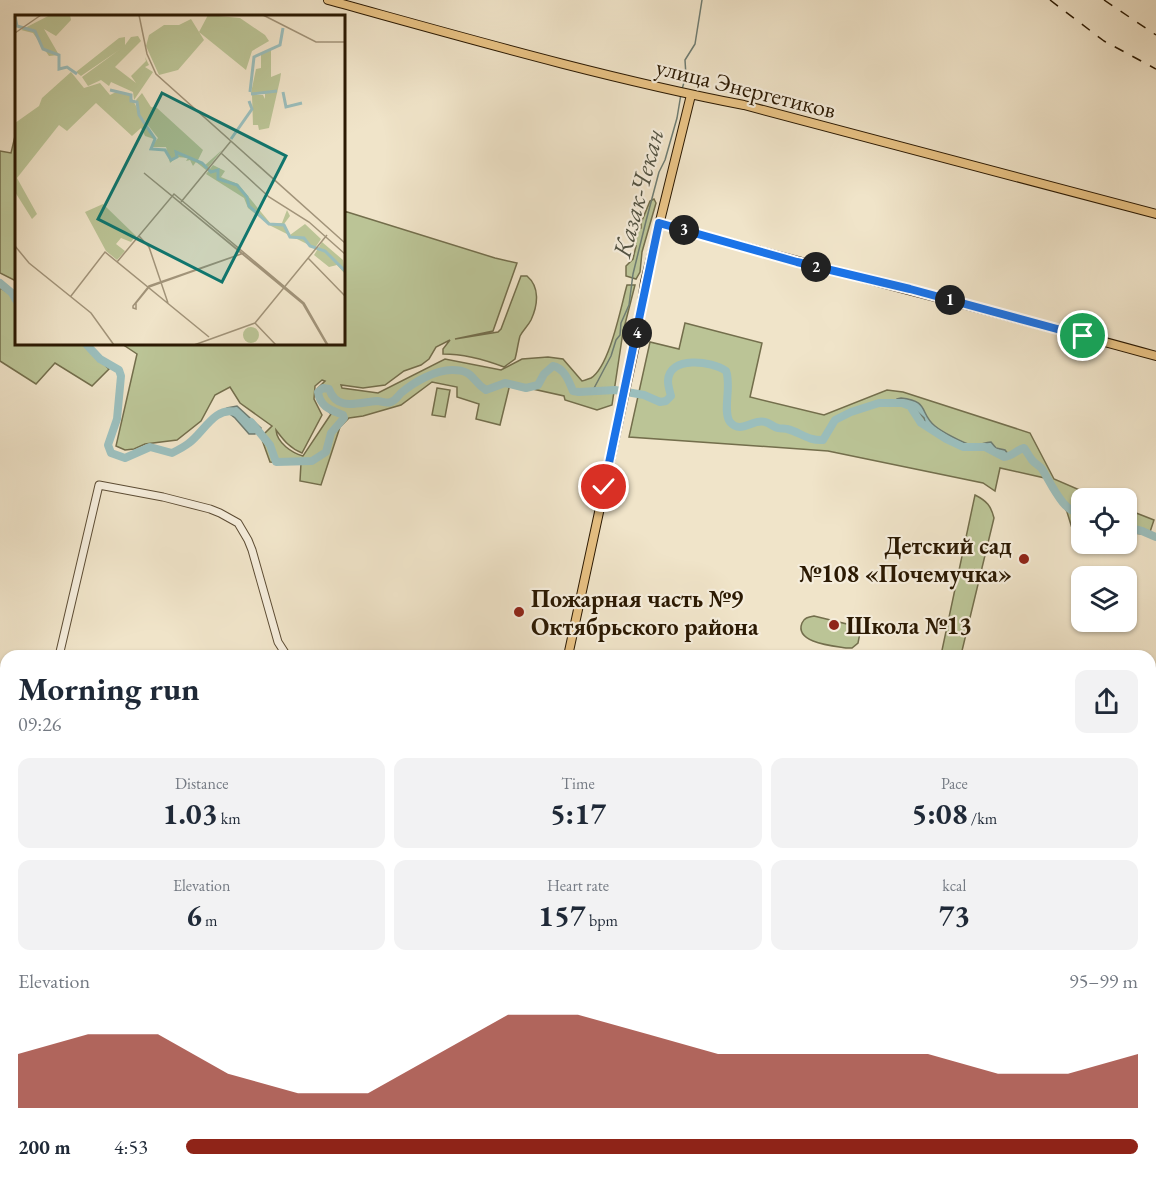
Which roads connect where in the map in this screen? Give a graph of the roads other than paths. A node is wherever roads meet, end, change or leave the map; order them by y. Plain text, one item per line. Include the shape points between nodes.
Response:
1 (328, 0) edge
2 (689, 94) junction
3 (1156, 214) edge
4 (659, 223) junction
5 (1156, 356) edge
6 (60, 650) edge
7 (283, 650) edge
8 (569, 650) edge

1 - 2 main road, улица Энергетиков
2 - 3 main road, улица Энергетиков via 744,105
2 - 4 main road
4 - 5 main road
4 - 8 main road
6 - 7 street via 99,485 210,509 238,524 248,540

